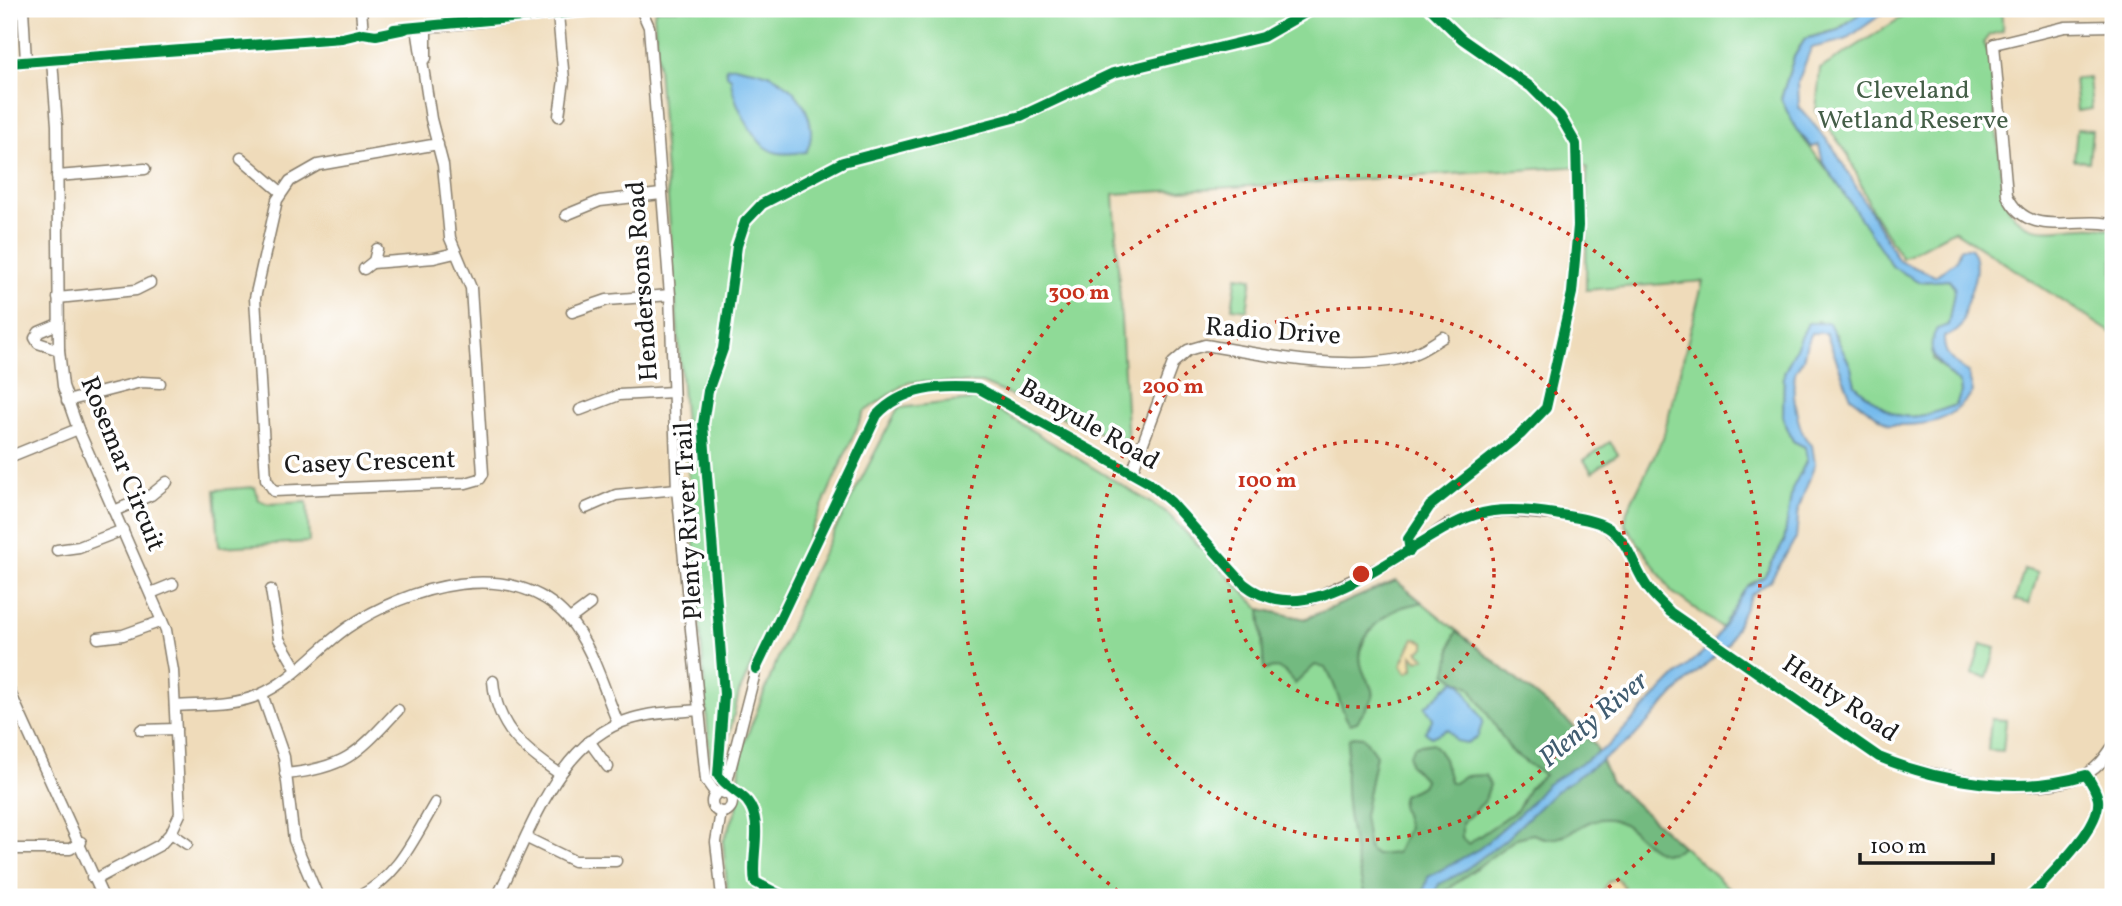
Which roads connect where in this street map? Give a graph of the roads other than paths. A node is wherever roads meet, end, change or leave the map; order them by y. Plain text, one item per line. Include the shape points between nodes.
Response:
1 (23, 9) edge
2 (469, 9) edge
3 (606, 9) edge
4 (1431, 9) edge
5 (361, 10) edge
6 (645, 10) edge
7 (558, 13) junction
8 (470, 23) junction
9 (2113, 26) edge
10 (422, 28) junction
11 (363, 30) junction
12 (52, 60) junction
13 (26, 61) junction
14 (9, 63) edge
15 (559, 117) dead end
16 (437, 141) junction
17 (241, 158) dead end
18 (145, 169) dead end
19 (57, 176) junction
20 (281, 192) junction
21 (661, 194) junction
22 (566, 215) dead end
23 (2113, 225) edge
24 (377, 249) dead end
25 (455, 253) junction
26 (150, 283) dead end
27 (670, 295) junction
28 (58, 298) junction
29 (572, 312) dead end
30 (58, 324) junction
31 (1443, 337) dead end
32 (59, 350) junction
33 (160, 383) dead end
34 (673, 392) junction
35 (67, 401) junction
36 (580, 410) dead end
37 (78, 429) junction
38 (9, 457) edge
39 (1132, 472) junction
40 (167, 482) dead end
41 (677, 489) junction
42 (586, 508) dead end
43 (114, 511) junction
44 (123, 530) junction
45 (57, 550) dead end
46 (1410, 551) junction
47 (173, 584) dead end
48 (271, 590) dead end
49 (151, 593) junction
50 (590, 604) dead end
51 (570, 619) junction
52 (162, 621) junction
53 (98, 638) dead end
54 (1738, 657) joint
55 (297, 670) junction
56 (493, 681) dead end
57 (9, 690) edge
58 (262, 694) junction
59 (175, 706) junction
60 (398, 710) dead end
61 (700, 710) junction
62 (618, 723) junction
63 (176, 729) junction
64 (141, 730) dead end
65 (589, 741) junction
66 (2113, 746) edge
67 (608, 767) dead end
68 (285, 774) junction
69 (560, 774) junction
70 (2086, 775) junction
71 (720, 794) junction
72 (435, 803) dead end
73 (172, 833) junction
74 (527, 838) junction
75 (78, 843) junction
76 (187, 844) dead end
77 (9, 849) edge
78 (616, 861) dead end
79 (95, 876) junction
80 (104, 897) edge
81 (318, 897) edge
82 (358, 897) edge
83 (497, 897) edge
84 (722, 897) edge
85 (2030, 897) edge

1 - 13 street
2 - 8 street
3 - 7 street
4 - 46 street via 1462,38 1531,87 1560,116 1576,144 1578,226 1572,293 1546,408 1521,434 1430,506 1408,539
5 - 11 street
6 - 21 street, Hendersons Road
7 - 8 street
7 - 15 street via 564,80
8 - 10 street
9 - 23 street via 2066,27 1994,44 2007,195 2013,207 2027,219 2051,226 2100,221
10 - 11 street via 376,35
10 - 16 street, Casey Crescent via 428,106
11 - 12 street via 350,38
12 - 13 street
12 - 19 street, Rosemar Circuit
13 - 14 street
16 - 20 street via 318,165 298,174
16 - 25 street, Casey Crescent
17 - 20 street
18 - 19 street
19 - 28 street, Rosemar Circuit
20 - 25 street, Casey Crescent via 255,305 266,479 274,491 466,483 481,477 485,465 472,295
21 - 22 street via 600,201
21 - 27 street, Hendersons Road
24 - 25 street via 368,266
26 - 28 street via 136,290
27 - 29 street via 607,300
27 - 34 street, Hendersons Road
28 - 30 street, Rosemar Circuit
30 - 32 street, Rosemar Circuit
30 - 32 street, Rosemar Circuit via 38,332 35,338
31 - 39 street, Radio Drive via 1411,355 1380,361 1328,361 1205,345 1188,350 1173,363
32 - 35 street, Rosemar Circuit
33 - 35 street via 141,382
34 - 36 street via 619,396
34 - 41 street, Hendersons Road
35 - 37 street, Rosemar Circuit
37 - 38 street
37 - 43 street, Rosemar Circuit
39 - 46 street, Banyule Road via 1171,502 1255,593 1291,602 1312,599
39 - 71 street, Banyule Road via 978,388 952,386 908,393 890,401 877,415 756,669
40 - 43 street via 151,495
41 - 42 street via 616,495
41 - 61 street, Hendersons Road
43 - 44 street, Rosemar Circuit
44 - 45 street via 79,547
44 - 49 street, Rosemar Circuit
46 - 54 street, Banyule Road via 1447,525 1478,514 1531,512 1578,517 1606,527 1622,541 1647,587 1670,612
47 - 49 street, Rosemar Circuit
48 - 55 street via 279,639
49 - 52 street, Rosemar Circuit
50 - 51 street
51 - 55 street via 551,602 522,587 455,585 370,614
51 - 62 street
52 - 53 street via 123,635
52 - 59 street, Rosemar Circuit via 172,660
54 - 70 street, Henty Road via 1879,757 1911,770 2008,784 2061,782
55 - 58 street
56 - 69 street via 496,704 512,736
57 - 75 street
58 - 59 street
58 - 68 street via 280,739
59 - 63 street, Rosemar Circuit
60 - 68 street via 347,759 317,771
61 - 62 street
61 - 71 street, Hendersons Road via 706,780
62 - 65 street
63 - 64 street
63 - 73 street, Rosemar Circuit via 181,808
65 - 67 street
65 - 69 street
66 - 70 street
68 - 81 street via 294,840
69 - 74 street
70 - 85 street via 2098,802 2096,815
71 - 84 street, Hendersons Road via 713,806 721,812 716,842
72 - 82 street via 394,871
73 - 76 street
73 - 79 street via 153,849
74 - 78 street via 574,861
74 - 83 street
75 - 77 street
75 - 79 street
79 - 80 street

